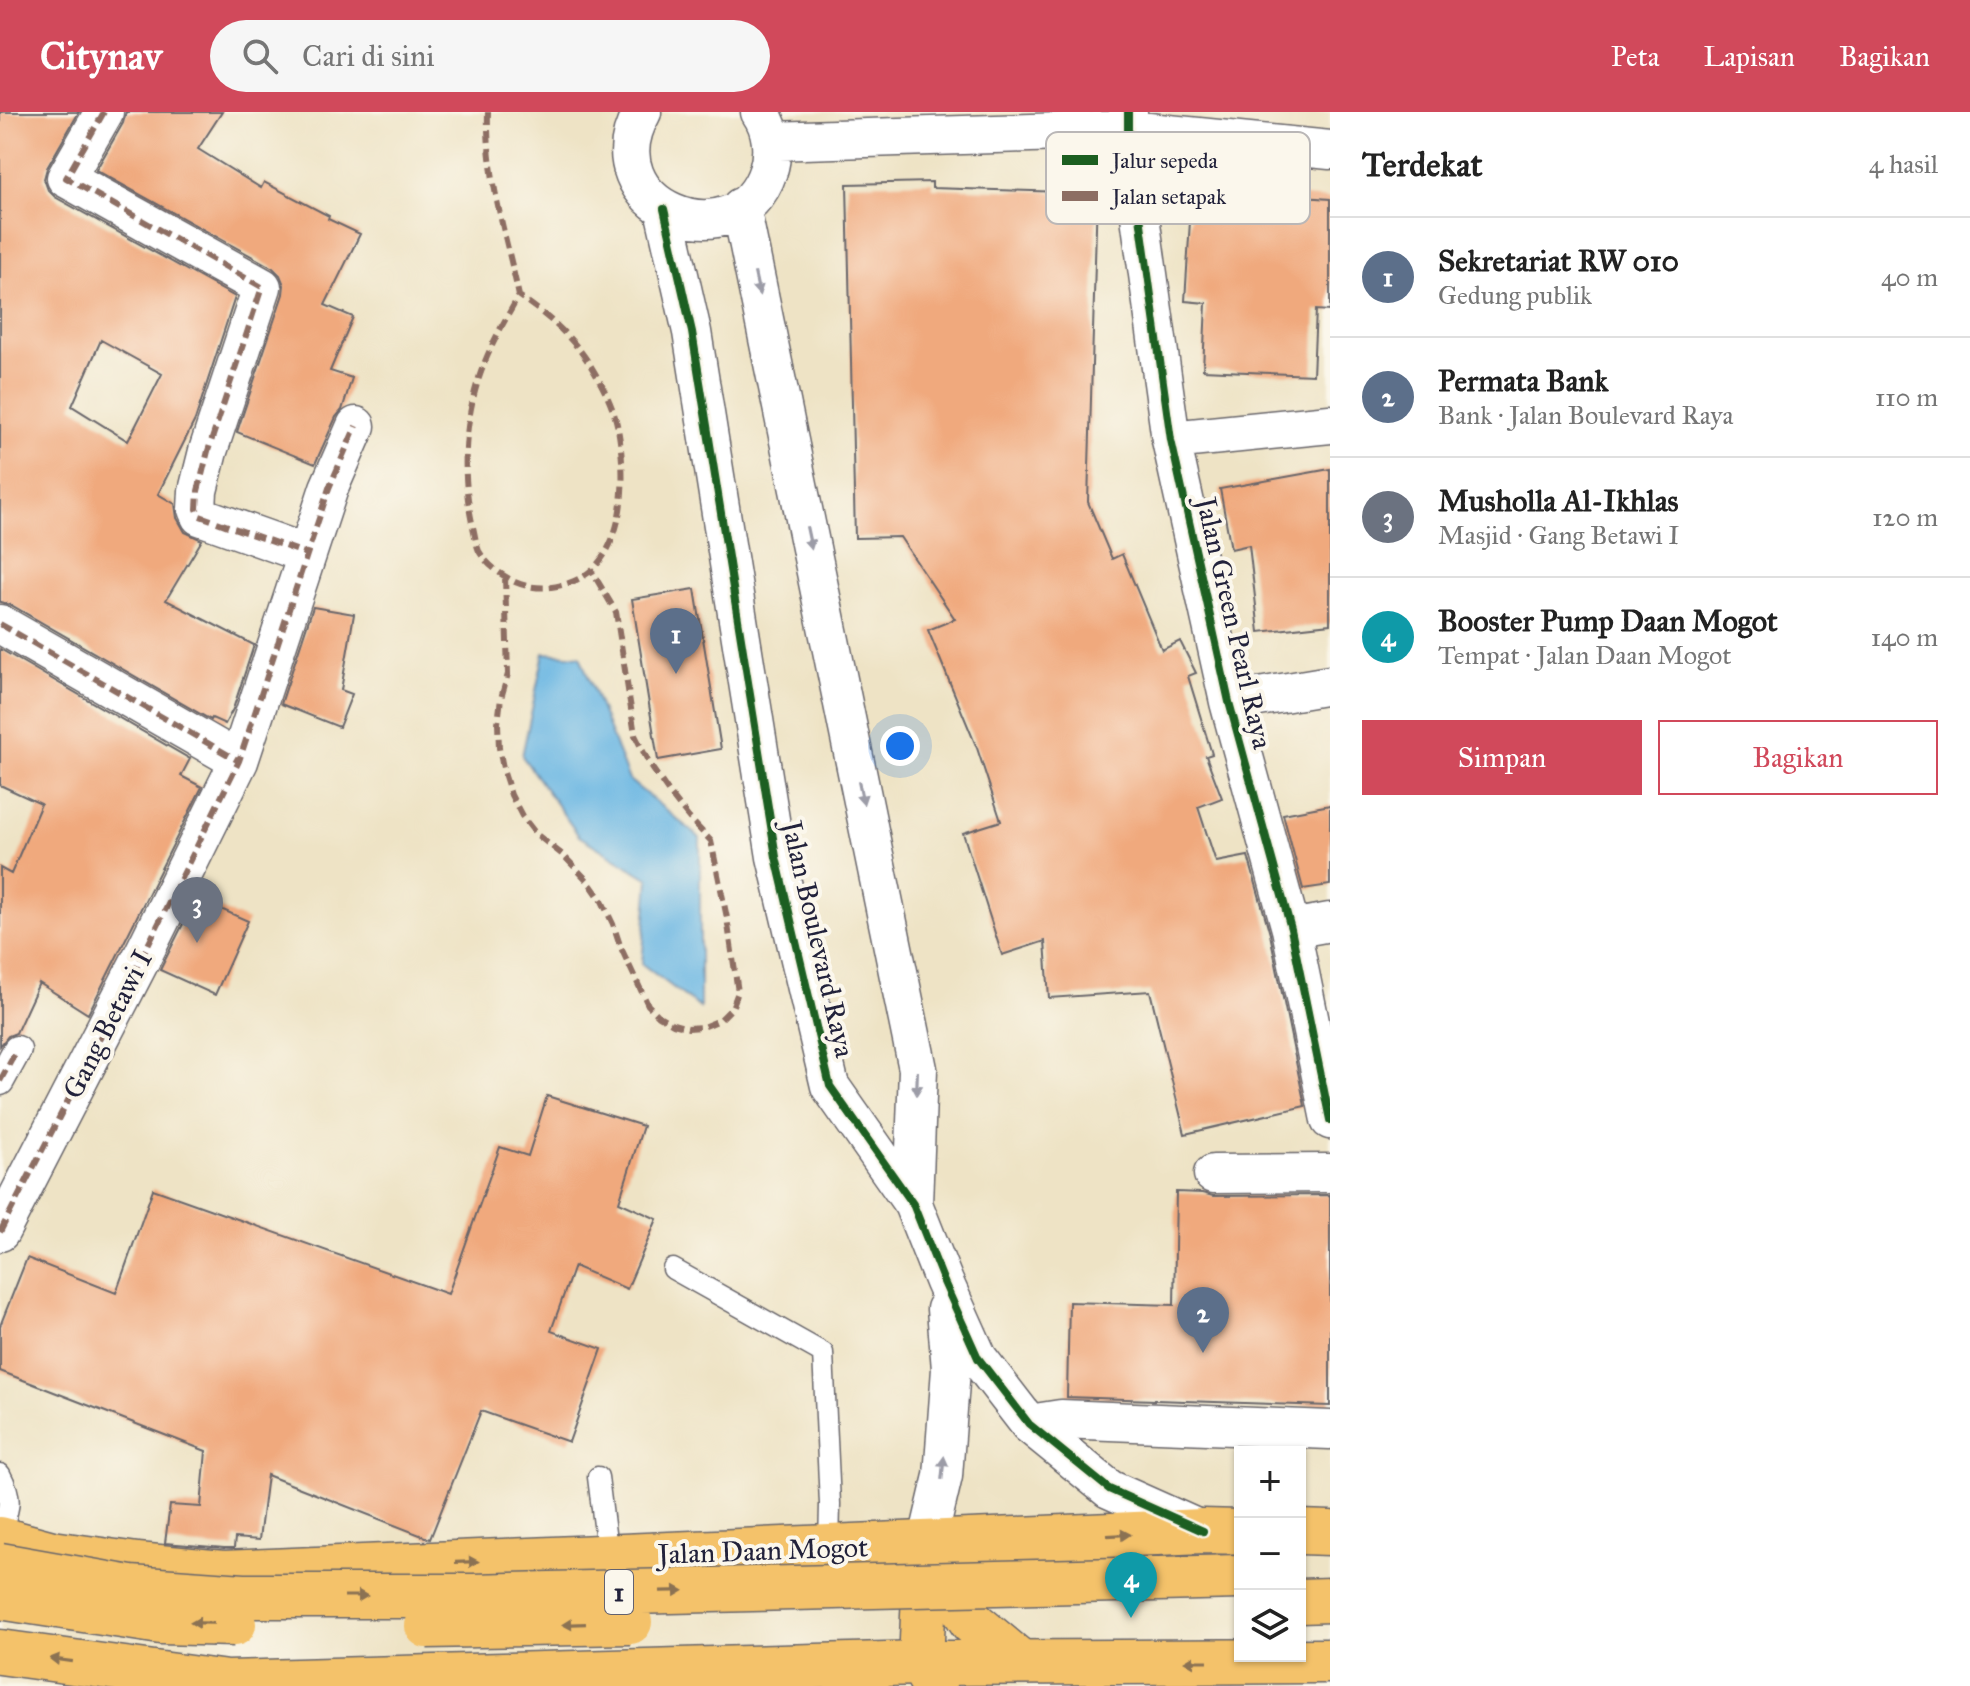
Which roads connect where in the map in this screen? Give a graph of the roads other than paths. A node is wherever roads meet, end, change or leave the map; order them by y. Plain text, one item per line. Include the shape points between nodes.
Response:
1 (104, 112) edge
2 (642, 112) edge
3 (1128, 121) edge
4 (766, 126) edge
5 (1205, 132) edge
6 (1310, 147) edge
7 (1330, 150) edge
8 (741, 207) junction
9 (664, 209) junction
10 (1142, 224) edge
11 (1330, 424) edge
12 (356, 426) dead end
13 (1171, 440) junction
14 (307, 554) junction
15 (0, 624) edge
16 (1330, 685) edge
17 (1229, 702) junction
18 (239, 761) junction
19 (1330, 922) edge
20 (1291, 929) junction
21 (17, 1050) dead end
22 (0, 1081) edge
23 (1330, 1120) edge
24 (1330, 1173) edge
25 (1213, 1174) dead end
26 (913, 1204) junction
27 (0, 1232) edge
28 (673, 1269) dead end
29 (944, 1282) junction
30 (1029, 1424) junction
31 (1330, 1430) edge
32 (0, 1474) edge
33 (598, 1477) dead end
34 (1222, 1531) edge
35 (1306, 1532) edge
36 (1330, 1533) edge
37 (0, 1537) edge
38 (927, 1544) junction
39 (829, 1548) junction
40 (608, 1557) junction
41 (0, 1565) edge
42 (1330, 1575) edge
43 (1306, 1576) edge
44 (1234, 1577) edge
45 (0, 1597) edge
46 (1330, 1600) edge
47 (1306, 1601) edge
48 (1234, 1603) edge
49 (0, 1652) edge
50 (1019, 1661) junction
51 (1330, 1661) edge
52 (919, 1678) edge

1 - 14 street via 66,178 262,287 205,464 198,491 200,516
2 - 9 street via 630,148 634,172
3 - 4 street
3 - 5 street
4 - 8 street via 772,154 765,178
6 - 7 street
8 - 9 street via 703,220
8 -> 26 street, Jalan Boulevard Raya via 918,1069
9 - 26 street, Jalan Boulevard Raya via 692,332 776,857 814,1024 830,1086
10 - 13 street, Jalan Green Pearl Raya
11 - 13 street
12 - 14 street, Gang Betawi I
13 - 17 street, Jalan Green Pearl Raya
14 - 18 street, Gang Betawi I
15 - 18 street
16 - 17 street
17 - 20 street, Jalan Green Pearl Raya
18 - 27 street, Gang Betawi I
19 - 20 street
20 - 23 street, Jalan Green Pearl Raya
21 - 22 street
24 - 25 street
26 - 29 street, Jalan Boulevard Raya
28 - 39 lane via 823,1353
29 - 30 street, Jalan Boulevard Raya via 978,1358
38 -> 29 street, Jalan Boulevard Raya via 943,1476 951,1369
30 - 31 street via 1061,1419
30 - 34 street, Jalan Boulevard Raya via 1109,1489
32 - 37 lane via 9,1491
33 - 40 lane
38 -> 34 main road, Jalan Daan Mogot / 1
35 - 36 main road
37 -> 40 main road, Jalan Daan Mogot / 1 via 66,1555 223,1573
38 - 39 main road, Jalan Daan Mogot / 1
38 - 50 main road via 972,1622
38 - 52 main road
39 - 40 main road, Jalan Daan Mogot / 1
41 -> 44 main road, Jalan Daan Mogot / 1, bridge via 130,1588 244,1596 473,1596
42 - 43 main road
48 -> 45 main road, 1, bridge via 349,1627 161,1622
46 - 47 main road
52 -> 49 main road via 227,1683
51 -> 50 main road
50 - 52 main road

